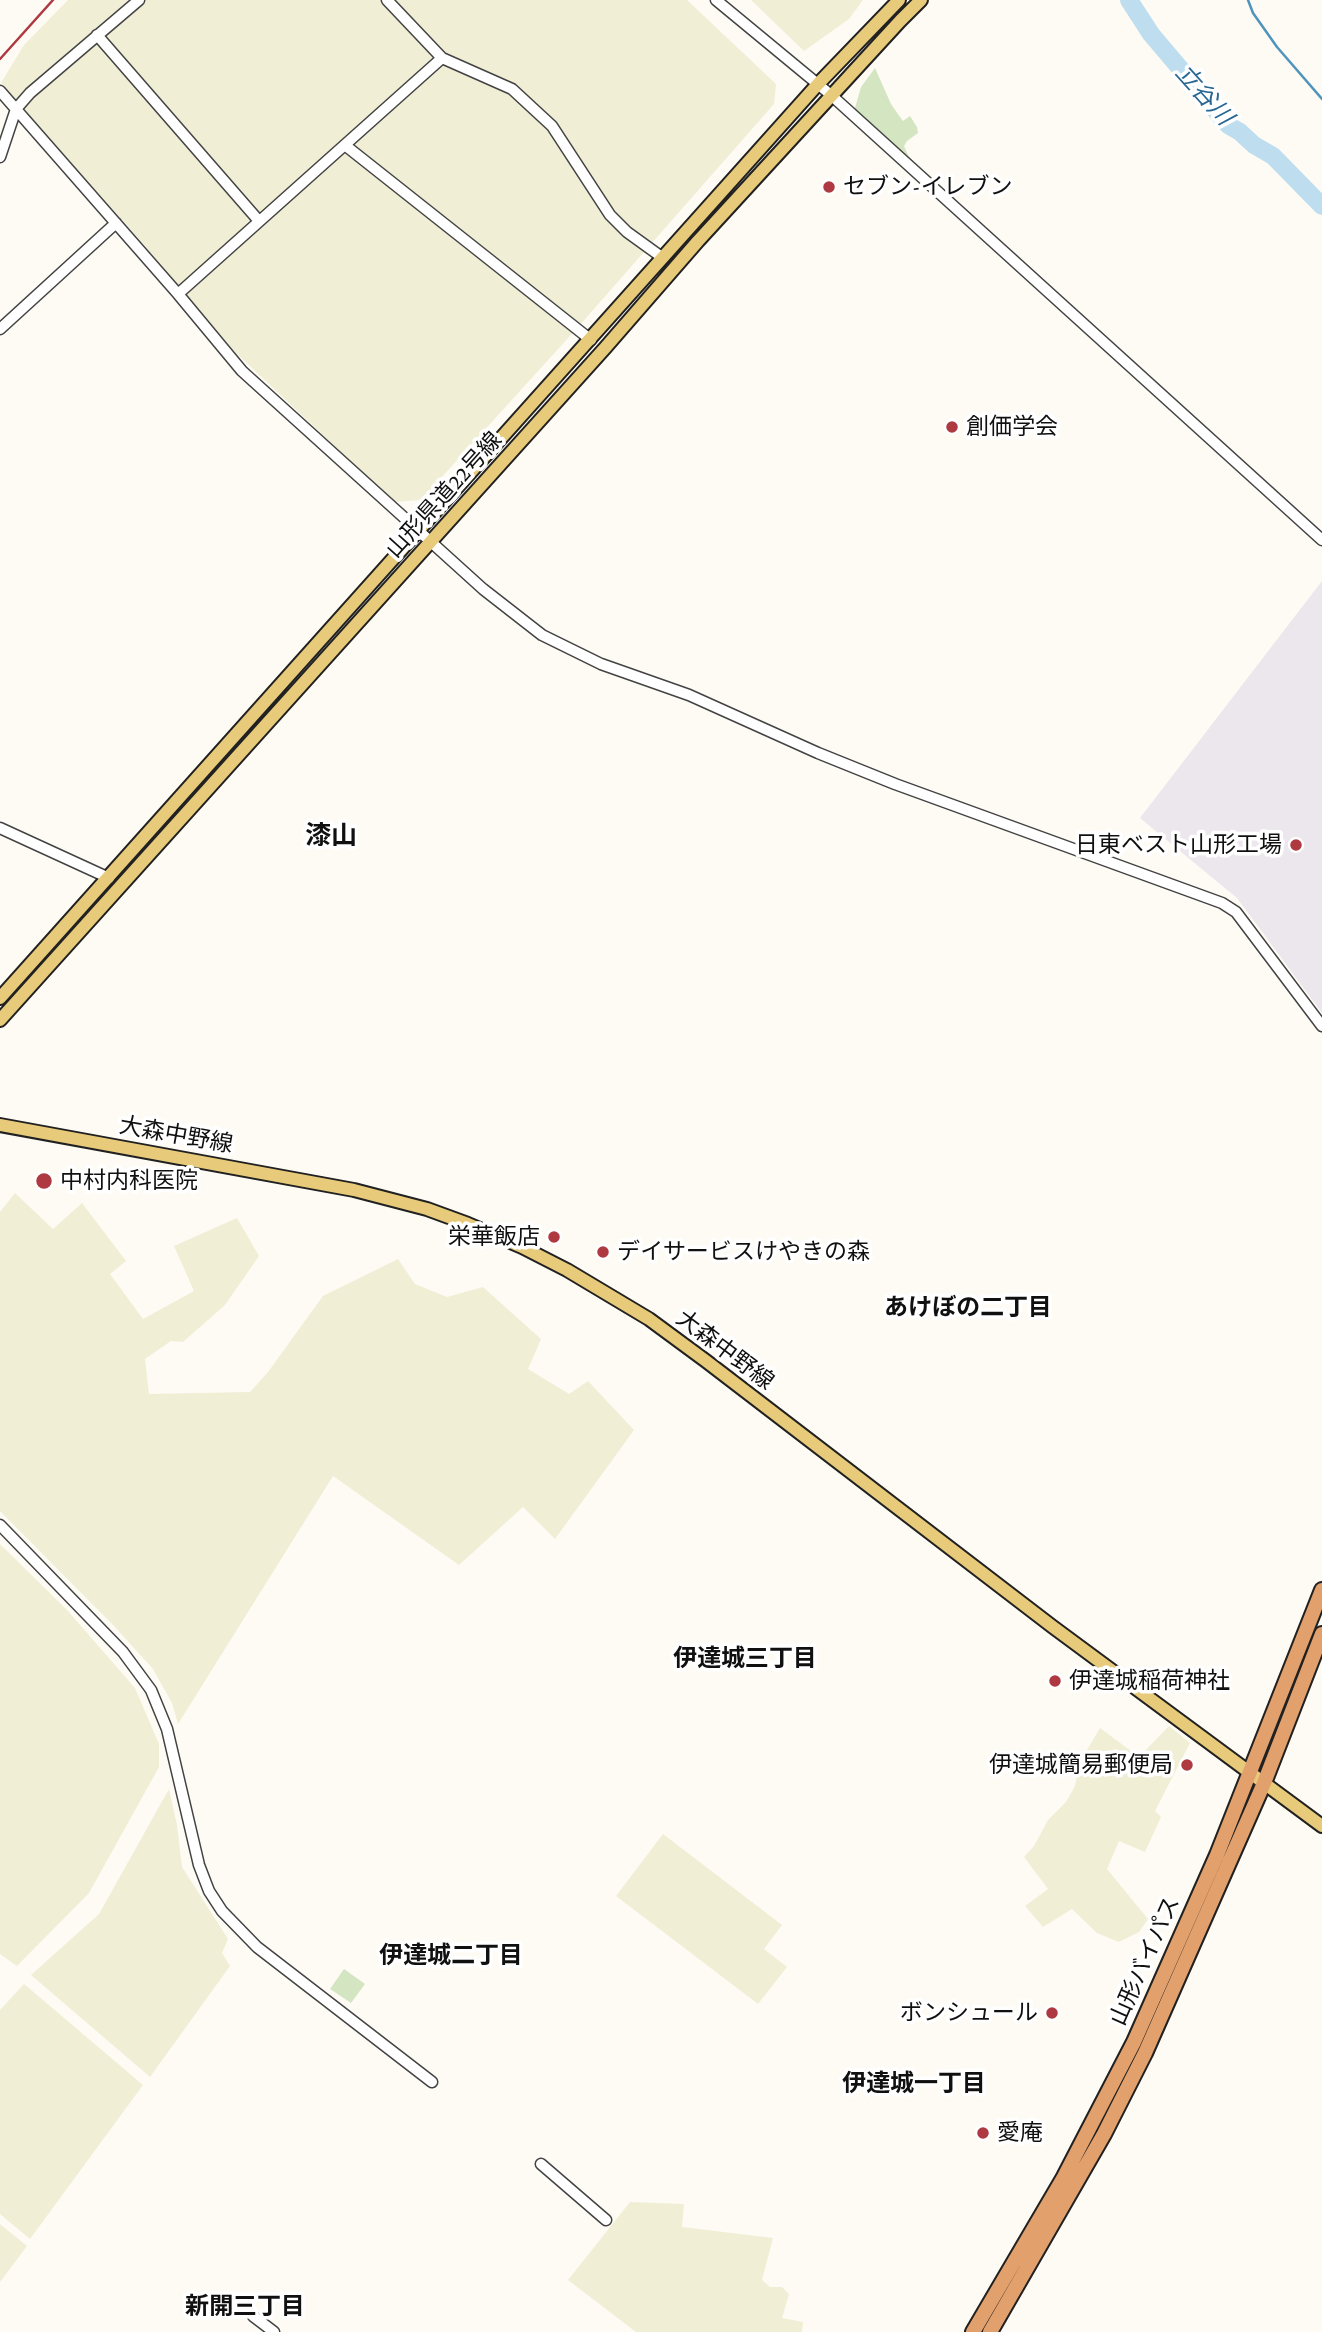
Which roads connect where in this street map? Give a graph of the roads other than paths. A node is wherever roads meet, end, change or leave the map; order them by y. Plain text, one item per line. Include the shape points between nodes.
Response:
1 (139, 0) edge
2 (387, 0) edge
3 (716, 0) edge
4 (899, 0) edge
5 (921, 0) edge
6 (97, 35) junction
7 (442, 58) junction
8 (818, 84) junction
9 (0, 91) edge
10 (831, 95) junction
11 (16, 109) junction
12 (346, 146) junction
13 (0, 157) edge
14 (259, 221) junction
15 (116, 223) junction
16 (663, 258) junction
17 (178, 294) junction
18 (0, 329) edge
19 (591, 340) junction
20 (419, 532) junction
21 (1322, 540) edge
22 (430, 542) junction
23 (0, 828) edge
24 (109, 877) junction
25 (0, 998) edge
26 (0, 1020) edge
27 (1322, 1026) edge
28 (0, 1125) edge
29 (0, 1525) edge
30 (1322, 1590) edge
31 (1322, 1634) edge
32 (1250, 1773) junction
33 (1264, 1783) junction
34 (1322, 1826) edge
35 (432, 2082) dead end
36 (541, 2164) dead end
37 (606, 2220) dead end
38 (253, 2316) dead end
39 (274, 2332) edge
40 (973, 2332) edge
41 (990, 2332) edge

1 - 6 street
2 - 7 street
3 - 8 street
4 - 8 main road, 山形県道22号線
5 - 10 main road, 山形県道22号線
6 - 11 street
6 - 14 street
7 - 12 street
7 - 16 street via 512,89 551,126 610,215
8 - 10 street
8 - 16 main road, 山形県道22号線
9 - 11 street
10 - 21 street
10 - 22 main road, 山形県道22号線
11 - 13 street
11 - 15 street
12 - 14 street
12 - 19 street
14 - 17 street
15 - 17 street
15 - 18 street
16 - 19 main road, 山形県道22号線
17 - 20 street via 242,371
19 - 20 main road, 山形県道22号線
20 - 22 street
20 - 24 main road, 山形県道22号線
22 - 26 main road, 山形県道22号線
22 - 27 street via 541,635 601,664 689,695 882,779 1222,903 1236,912
23 - 24 street
24 - 25 main road, 山形県道22号線
28 - 32 main road, 大森中野線 via 354,1189 427,1209 522,1247 649,1319
29 - 35 street via 123,1652 151,1690 167,1729 199,1865 222,1911 257,1947
30 - 32 highway, 山形バイパス
31 - 33 highway, 山形バイパス
32 - 33 main road, 大森中野線
32 - 40 highway, 山形バイパス via 1134,2042 1064,2177
33 - 34 main road, 大森中野線
33 - 41 highway, 山形バイパス via 1139,2065
36 - 37 street
38 - 39 street

